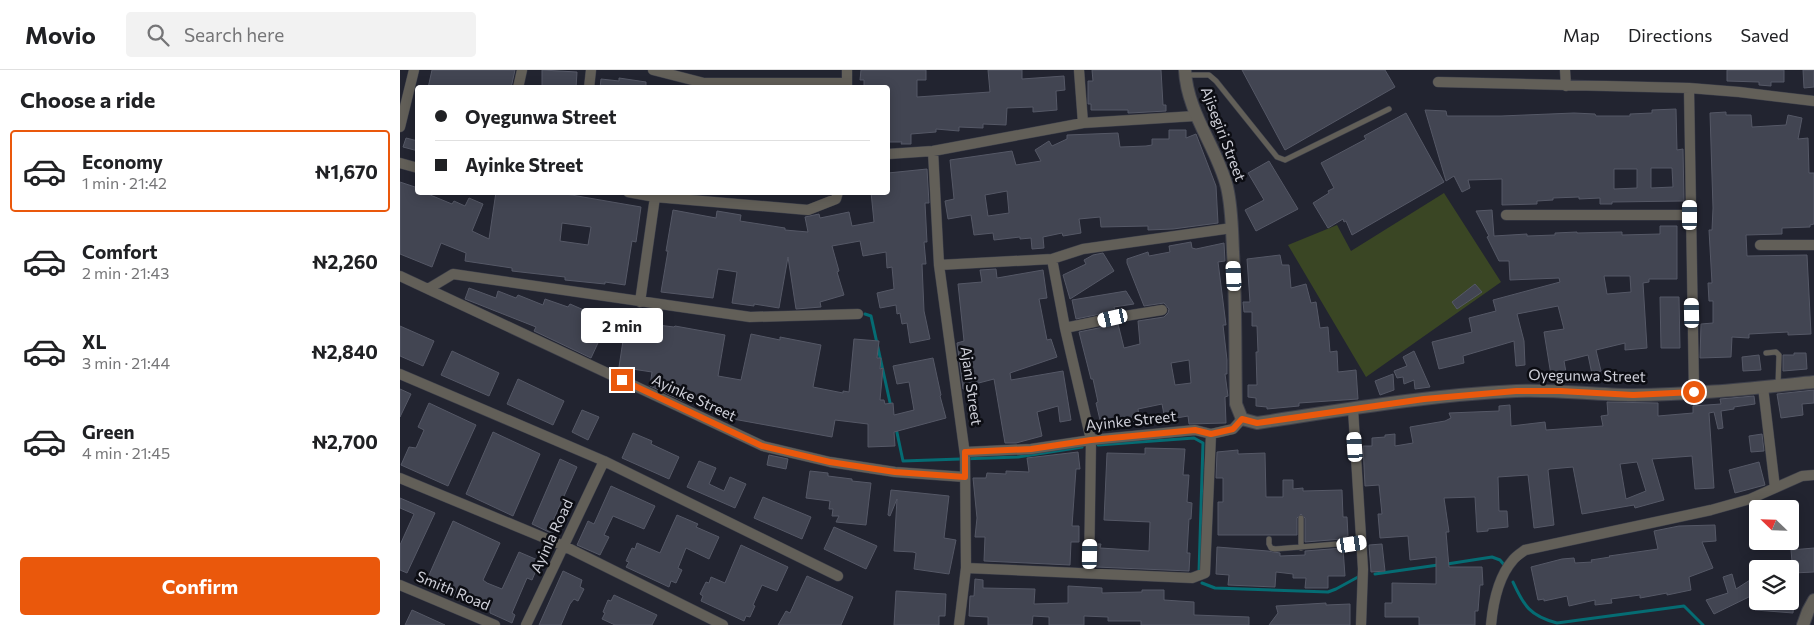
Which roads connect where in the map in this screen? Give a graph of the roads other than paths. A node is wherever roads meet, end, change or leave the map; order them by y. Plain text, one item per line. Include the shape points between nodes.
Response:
1 (414, 70) edge
2 (522, 70) edge
3 (591, 70) edge
4 (653, 70) edge
5 (847, 70) edge
6 (1079, 70) edge
7 (1565, 70) edge
8 (1185, 73) edge
9 (1438, 82) dead end
10 (519, 85) edge
11 (589, 85) edge
12 (847, 85) edge
13 (1566, 86) junction
14 (1689, 88) junction
15 (1814, 101) edge
16 (1389, 109) dead end
17 (1195, 116) junction
18 (1083, 123) junction
19 (400, 127) edge
20 (933, 151) junction
21 (890, 154) edge
22 (400, 162) edge
23 (415, 167) edge
24 (642, 195) edge
25 (837, 196) edge
26 (655, 198) junction
27 (1506, 215) dead end
28 (1690, 215) junction
29 (1232, 228) junction
30 (1814, 244) edge
31 (1760, 245) dead end
32 (1052, 259) junction
33 (939, 265) junction
34 (400, 276) edge
35 (428, 289) junction
36 (640, 302) junction
37 (1162, 310) dead end
38 (858, 314) dead end
39 (1066, 328) junction
40 (1766, 353) dead end
41 (400, 374) edge
42 (1814, 382) edge
43 (1778, 386) junction
44 (1763, 387) junction
45 (1694, 392) junction
46 (1352, 409) junction
47 (1242, 419) junction
48 (1211, 434) junction
49 (1091, 440) junction
50 (965, 457) junction
51 (604, 461) junction
52 (1814, 476) edge
53 (965, 477) junction
54 (400, 478) edge
55 (1775, 488) junction
56 (1300, 518) dead end
57 (1269, 539) dead end
58 (1362, 542) junction
59 (564, 546) junction
60 (1301, 548) junction
61 (966, 568) junction
62 (1089, 572) junction
63 (838, 576) dead end
64 (400, 585) edge
65 (1814, 600) edge
66 (495, 625) edge
67 (526, 625) edge
68 (723, 625) edge
69 (959, 625) edge
70 (1361, 625) edge
71 (1491, 625) edge
72 (1803, 625) edge

1 - 19 street
2 - 10 street
3 - 11 street
4 - 12 street via 704,83
5 - 12 street
6 - 18 street
7 - 13 street
8 - 16 lane via 1209,75 1216,81 1277,157 1285,160
8 - 17 street, Ajisegiri Street
9 - 13 street
13 - 14 street
14 - 15 street
14 - 28 street
17 - 18 street
17 - 29 street, Ajisegiri Street via 1217,156 1228,189
18 - 20 street
20 - 21 street
20 - 33 street, Ajani Street
22 - 23 street
24 - 26 street
25 - 26 street via 808,210
26 - 36 street
27 - 28 street
28 - 45 street
29 - 32 street via 1083,249
29 - 47 street, Ajisegiri Street via 1236,404
30 - 31 street
32 - 33 street
32 - 39 street
33 - 50 street, Ajani Street
34 - 35 street, Ayinke Street
35 - 36 street via 453,274
35 - 53 street, Ayinke Street via 762,446 830,462 895,472
36 - 38 street via 750,317
37 - 39 street
39 - 49 street
40 - 43 lane via 1779,354
41 - 51 street
42 - 43 street, Oyegunwa Street
43 - 44 street, Oyegunwa Street
44 - 45 street, Oyegunwa Street
44 - 55 street
45 - 46 street, Oyegunwa Street via 1633,395 1516,391
46 - 47 street, Oyegunwa Street via 1257,423
46 - 58 street
47 - 48 street via 1233,429
48 - 49 street, Ayinke Street via 1195,430
48 - 62 street via 1205,573 1192,578
49 - 50 street, Ayinke Street
49 - 62 street
50 - 53 street, Ajani Street
51 - 59 street, Ayinla Road
51 - 63 street
52 - 55 street via 1802,476
53 - 61 street, Ajani Street
54 - 59 street
55 - 71 street via 1711,510 1525,550 1513,560 1500,582
56 - 60 lane
57 - 60 lane via 1270,548
58 - 60 lane
58 - 70 street
59 - 67 street, Ayinla Road
59 - 68 street
61 - 62 street
61 - 69 street, Ajani Street
64 - 66 street, Smith Road
65 - 72 street

